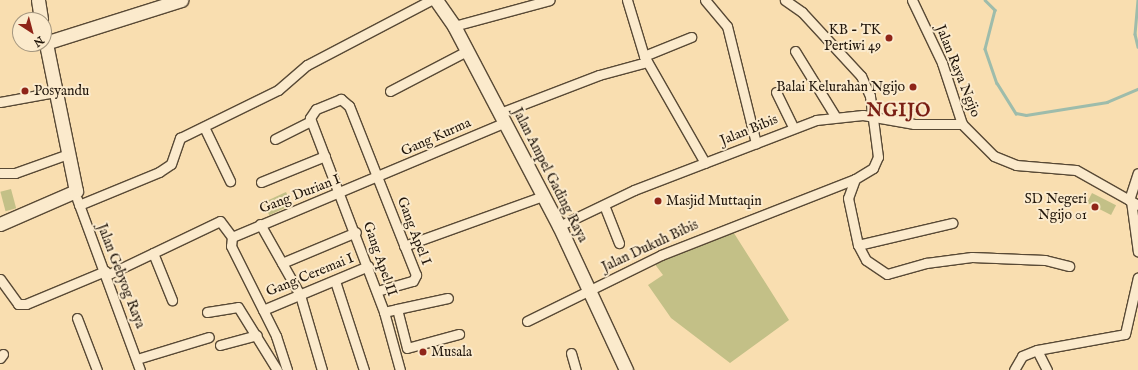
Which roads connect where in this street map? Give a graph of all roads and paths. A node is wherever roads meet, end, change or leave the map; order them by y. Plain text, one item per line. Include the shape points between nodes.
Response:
1 (38, 0) edge
2 (181, 0) edge
3 (431, 0) edge
4 (436, 0) edge
5 (550, 0) edge
6 (627, 0) edge
7 (705, 0) edge
8 (785, 0) edge
9 (912, 0) edge
10 (40, 12) edge
11 (454, 26) junction
12 (52, 37) edge
13 (690, 37) dead end
14 (467, 51) junction
15 (796, 51) dead end
16 (47, 52) edge
17 (646, 59) junction
18 (390, 91) dead end
19 (55, 92) junction
20 (776, 92) dead end
21 (0, 102) edge
22 (835, 116) junction
23 (872, 116) junction
24 (503, 117) junction
25 (311, 121) junction
26 (962, 124) junction
27 (793, 127) junction
28 (205, 129) junction
29 (275, 139) dead end
30 (756, 143) junction
31 (68, 154) junction
32 (325, 156) junction
33 (705, 163) junction
34 (0, 173) edge
35 (1138, 173) edge
36 (379, 178) junction
37 (855, 180) junction
38 (230, 181) dead end
39 (261, 182) dead end
40 (76, 191) junction
41 (342, 193) junction
42 (543, 196) junction
43 (1132, 202) edge
44 (79, 205) junction
45 (604, 205) junction
46 (952, 223) dead end
47 (0, 224) edge
48 (260, 224) junction
49 (559, 226) junction
50 (356, 232) junction
51 (232, 237) junction
52 (619, 243) dead end
53 (858, 245) junction
54 (404, 246) junction
55 (1138, 252) edge
56 (153, 254) junction
57 (282, 263) junction
58 (368, 266) junction
59 (1069, 266) dead end
60 (106, 273) junction
61 (1138, 277) edge
62 (0, 279) edge
63 (335, 281) junction
64 (590, 290) junction
65 (377, 291) junction
66 (300, 295) junction
67 (448, 298) dead end
68 (172, 300) dead end
69 (262, 310) junction
70 (397, 310) junction
71 (207, 312) dead end
72 (384, 312) junction
73 (77, 318) dead end
74 (527, 321) dead end
75 (257, 334) junction
76 (459, 334) dead end
77 (208, 336) dead end
78 (220, 345) dead end
79 (1037, 350) junction
80 (570, 353) dead end
81 (138, 367) edge
82 (281, 368) edge
83 (97, 370) edge
84 (266, 370) edge
85 (322, 370) edge
86 (364, 370) edge
87 (400, 370) edge
88 (576, 370) edge
89 (626, 370) edge
90 (1014, 370) edge
91 (1048, 370) edge

1 - 10 main road
2 - 12 main road
3 - 28 street via 335,49 307,65 278,90 235,110
4 - 11 main road, Jalan Ampel Gading Raya
5 - 11 street
6 - 17 street
7 - 30 street via 728,26
8 - 23 street via 802,12 853,64 870,96
9 - 26 street, Jalan Raya Ngijo via 942,63
11 - 14 main road, Jalan Ampel Gading Raya
13 - 17 street
14 - 18 street
14 - 24 main road, Jalan Ampel Gading Raya
15 - 22 street
16 - 19 main road
17 - 24 street via 599,75
17 - 33 street
19 - 21 street
19 - 31 main road
20 - 27 street
22 - 23 street, Jalan Bibis
22 - 27 street, Jalan Bibis
23 - 26 street, Jalan Bibis via 914,124
23 - 37 street, Jalan Dukuh Bibis via 876,163
24 - 36 street, Gang Kurma
24 - 42 main road, Jalan Ampel Gading Raya
25 - 29 street
25 - 32 street, Gang Apel II
25 - 36 street, Gang Apel I via 311,114 316,108 341,99 349,106
26 - 43 street, Jalan Raya Ngijo via 1004,162 1076,170
27 - 30 street, Jalan Bibis
28 - 38 street
28 - 44 street via 178,140 171,164 159,172
30 - 33 street, Jalan Bibis
31 - 34 street via 15,173
31 - 40 main road
32 - 39 street
32 - 41 street, Gang Apel II
33 - 45 street, Jalan Bibis
35 - 43 street
36 - 41 street, Gang Durian I
36 - 54 street, Gang Apel I
37 - 53 street via 848,198
37 - 64 street, Jalan Dukuh Bibis via 711,234
40 - 44 street, Jalan Gebyog Raya
40 - 47 main road
41 - 48 street, Gang Durian I
41 - 50 street, Gang Apel II
42 - 49 main road, Jalan Ampel Gading Raya
42 - 54 street
43 - 55 street
44 - 60 street, Jalan Gebyog Raya
45 - 49 street, Jalan Bibis
45 - 52 street
46 - 53 street
48 - 51 street, Gang Durian I
48 - 57 street
49 - 64 main road, Jalan Ampel Gading Raya
50 - 57 street
50 - 58 street, Gang Apel II
51 - 56 street via 220,221
51 - 69 street via 231,246
53 - 59 street via 866,260 886,274 926,263 972,257 1045,260
54 - 65 street, Gang Apel I via 416,277
56 - 60 street
56 - 68 street
57 - 66 street
58 - 63 street, Gang Ceremai I
58 - 65 street, Gang Apel II
60 - 62 street via 26,304 18,304
60 - 81 street, Jalan Gebyog Raya
61 - 79 street via 1125,334
63 - 66 street, Gang Ceremai I
63 - 86 street
64 - 74 street, Jalan Dukuh Bibis
64 - 89 main road, Jalan Ampel Gading Raya
65 - 72 street, Gang Apel II
66 - 69 street, Gang Ceremai I
66 - 85 street
67 - 70 street
69 - 82 street
70 - 72 street, Gang Apel II
70 - 76 street, Gang Apel II via 403,342 409,348
71 - 75 street via 234,306 243,312
72 - 87 street
73 - 83 street
75 - 78 street
75 - 82 street
77 - 81 street
79 - 90 street via 1022,356
79 - 91 street
80 - 88 street
82 - 84 street

